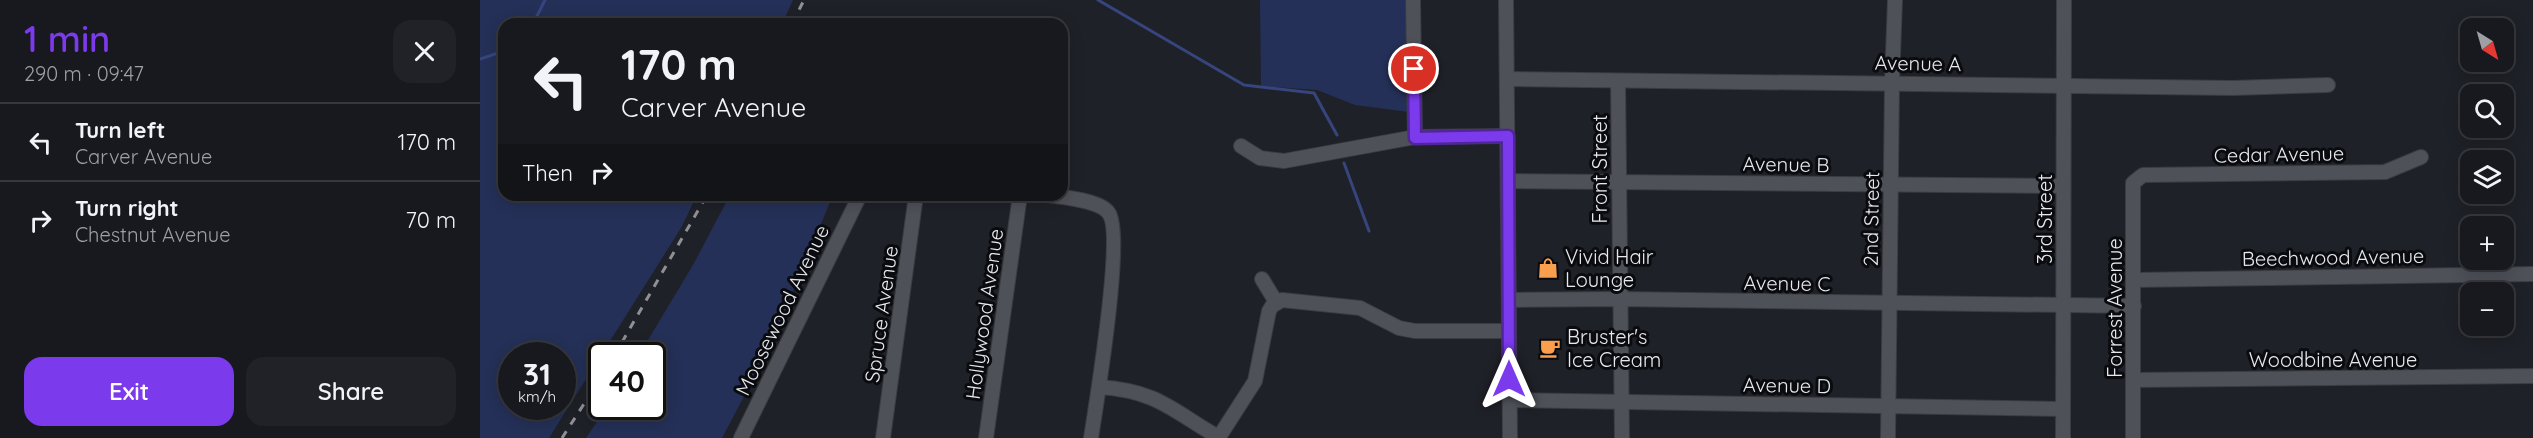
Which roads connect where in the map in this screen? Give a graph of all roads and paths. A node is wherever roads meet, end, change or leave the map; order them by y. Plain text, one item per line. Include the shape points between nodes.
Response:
1 (1413, 0) edge
2 (1506, 0) edge
3 (1895, 0) edge
4 (2064, 0) edge
5 (1507, 79) junction
6 (1618, 81) junction
7 (1892, 82) junction
8 (2064, 84) junction
9 (2328, 85) dead end
10 (1508, 136) junction
11 (1415, 138) junction
12 (1241, 147) dead end
13 (2421, 157) dead end
14 (2135, 179) joint
15 (1508, 181) junction
16 (1618, 182) junction
17 (1891, 184) junction
18 (2063, 186) junction
19 (1068, 199) edge
20 (857, 201) edge
21 (915, 201) edge
22 (1019, 201) edge
23 (2533, 274) edge
24 (1262, 279) dead end
25 (2134, 280) junction
26 (1619, 299) junction
27 (1509, 300) junction
28 (1276, 302) junction
29 (1889, 303) junction
30 (2064, 305) junction
31 (2134, 306) junction
32 (1509, 331) junction
33 (2533, 376) edge
34 (2133, 380) junction
35 (1099, 387) junction
36 (1510, 400) junction
37 (1623, 402) junction
38 (1887, 405) junction
39 (2063, 409) junction
40 (741, 438) edge
41 (884, 438) edge
42 (986, 438) edge
43 (1091, 438) edge
44 (1219, 438) edge
45 (1510, 438) edge
46 (1622, 438) edge
47 (1888, 438) edge
48 (2063, 438) edge
49 (2133, 438) edge

1 - 11 street
2 - 5 street
3 - 7 street, 2nd Street
4 - 8 street, 3rd Street
5 - 6 street, Avenue A
5 - 10 street
6 - 7 street, Avenue A
6 - 16 street, Front Street
7 - 8 street, Avenue A
7 - 17 street, 2nd Street
8 - 9 street, Avenue A via 2233,88
8 - 18 street, 3rd Street
10 - 11 street
10 - 15 street
11 - 12 street via 1284,161 1260,158
13 - 14 street, Cedar Avenue via 2385,172 2143,175
14 - 25 street, Forrest Avenue
15 - 16 street, Avenue B
15 - 27 street
16 - 17 street, Avenue B
16 - 26 street, Front Street
17 - 18 street, Avenue B
17 - 29 street, 2nd Street
18 - 30 street, 3rd Street
19 - 35 street via 1098,205 1108,212 1113,223 1111,292
20 - 40 street, Moosewood Avenue
21 - 41 street, Spruce Avenue
22 - 42 street, Hollywood Avenue
23 - 25 street, Beechwood Avenue
24 - 28 street
25 - 31 street, Forrest Avenue
26 - 27 street, Avenue C
26 - 29 street, Avenue C
26 - 37 street, Front Street
27 - 32 street
28 - 32 street via 1287,299 1360,308 1398,328 1415,331
28 - 44 street via 1269,311 1255,381
29 - 30 street, Avenue C
29 - 38 street, 2nd Street
30 - 31 street
30 - 39 street, 3rd Street
31 - 34 street, Forrest Avenue
32 - 36 street
33 - 34 street, Woodbine Avenue
34 - 49 street, Forrest Avenue
35 - 43 street
35 - 44 street via 1126,388 1152,396
36 - 37 street, Avenue D
36 - 45 street
37 - 38 street, Avenue D
37 - 46 street, Front Street
38 - 39 street, Avenue D
38 - 47 street, 2nd Street
39 - 48 street, 3rd Street

